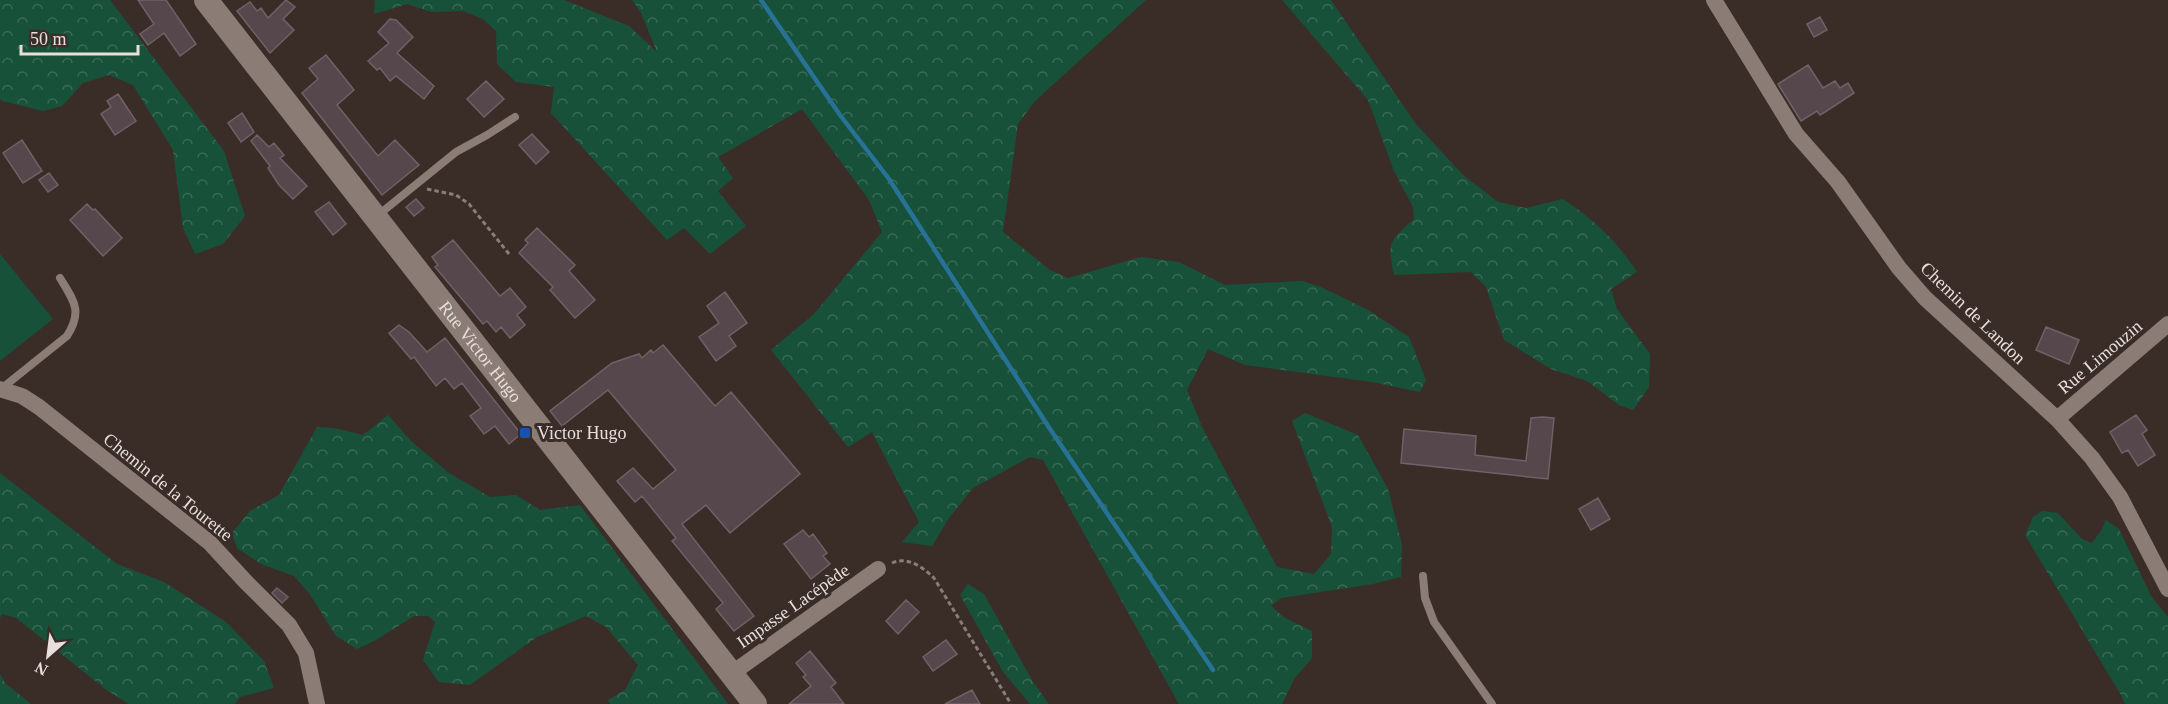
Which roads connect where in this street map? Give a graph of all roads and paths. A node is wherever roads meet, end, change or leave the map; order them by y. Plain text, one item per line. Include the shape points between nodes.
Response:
1 (206, 0) edge
2 (1714, 0) edge
3 (516, 117) dead end
4 (413, 186) junction
5 (375, 218) junction
6 (509, 254) dead end
7 (60, 278) dead end
8 (2168, 324) edge
9 (0, 389) edge
10 (2057, 419) junction
11 (878, 569) joint
12 (1423, 576) dead end
13 (2168, 589) edge
14 (731, 674) junction
15 (317, 704) edge
16 (755, 704) edge
17 (1011, 704) edge
18 (1492, 704) edge

1 - 5 main road, Rue Victor Hugo
2 - 10 street, Chemin de Landon via 1796,134 1838,182 1899,268 1925,298
3 - 4 lane via 456,152
4 - 5 lane
4 - 6 path via 456,195 469,204
5 - 14 main road, Rue Victor Hugo
7 - 9 lane via 75,302 74,326 67,336
8 - 10 street, Rue Limouzin
9 - 15 street, Chemin de la Tourette via 39,407 210,543 298,637 306,653
10 - 13 street, Chemin de Landon via 2120,497
11 - 14 street, Impasse Lacépède
11 - 17 path via 899,560 908,561 934,578
12 - 18 lane via 1425,598 1434,622
14 - 16 main road, Rue Victor Hugo

